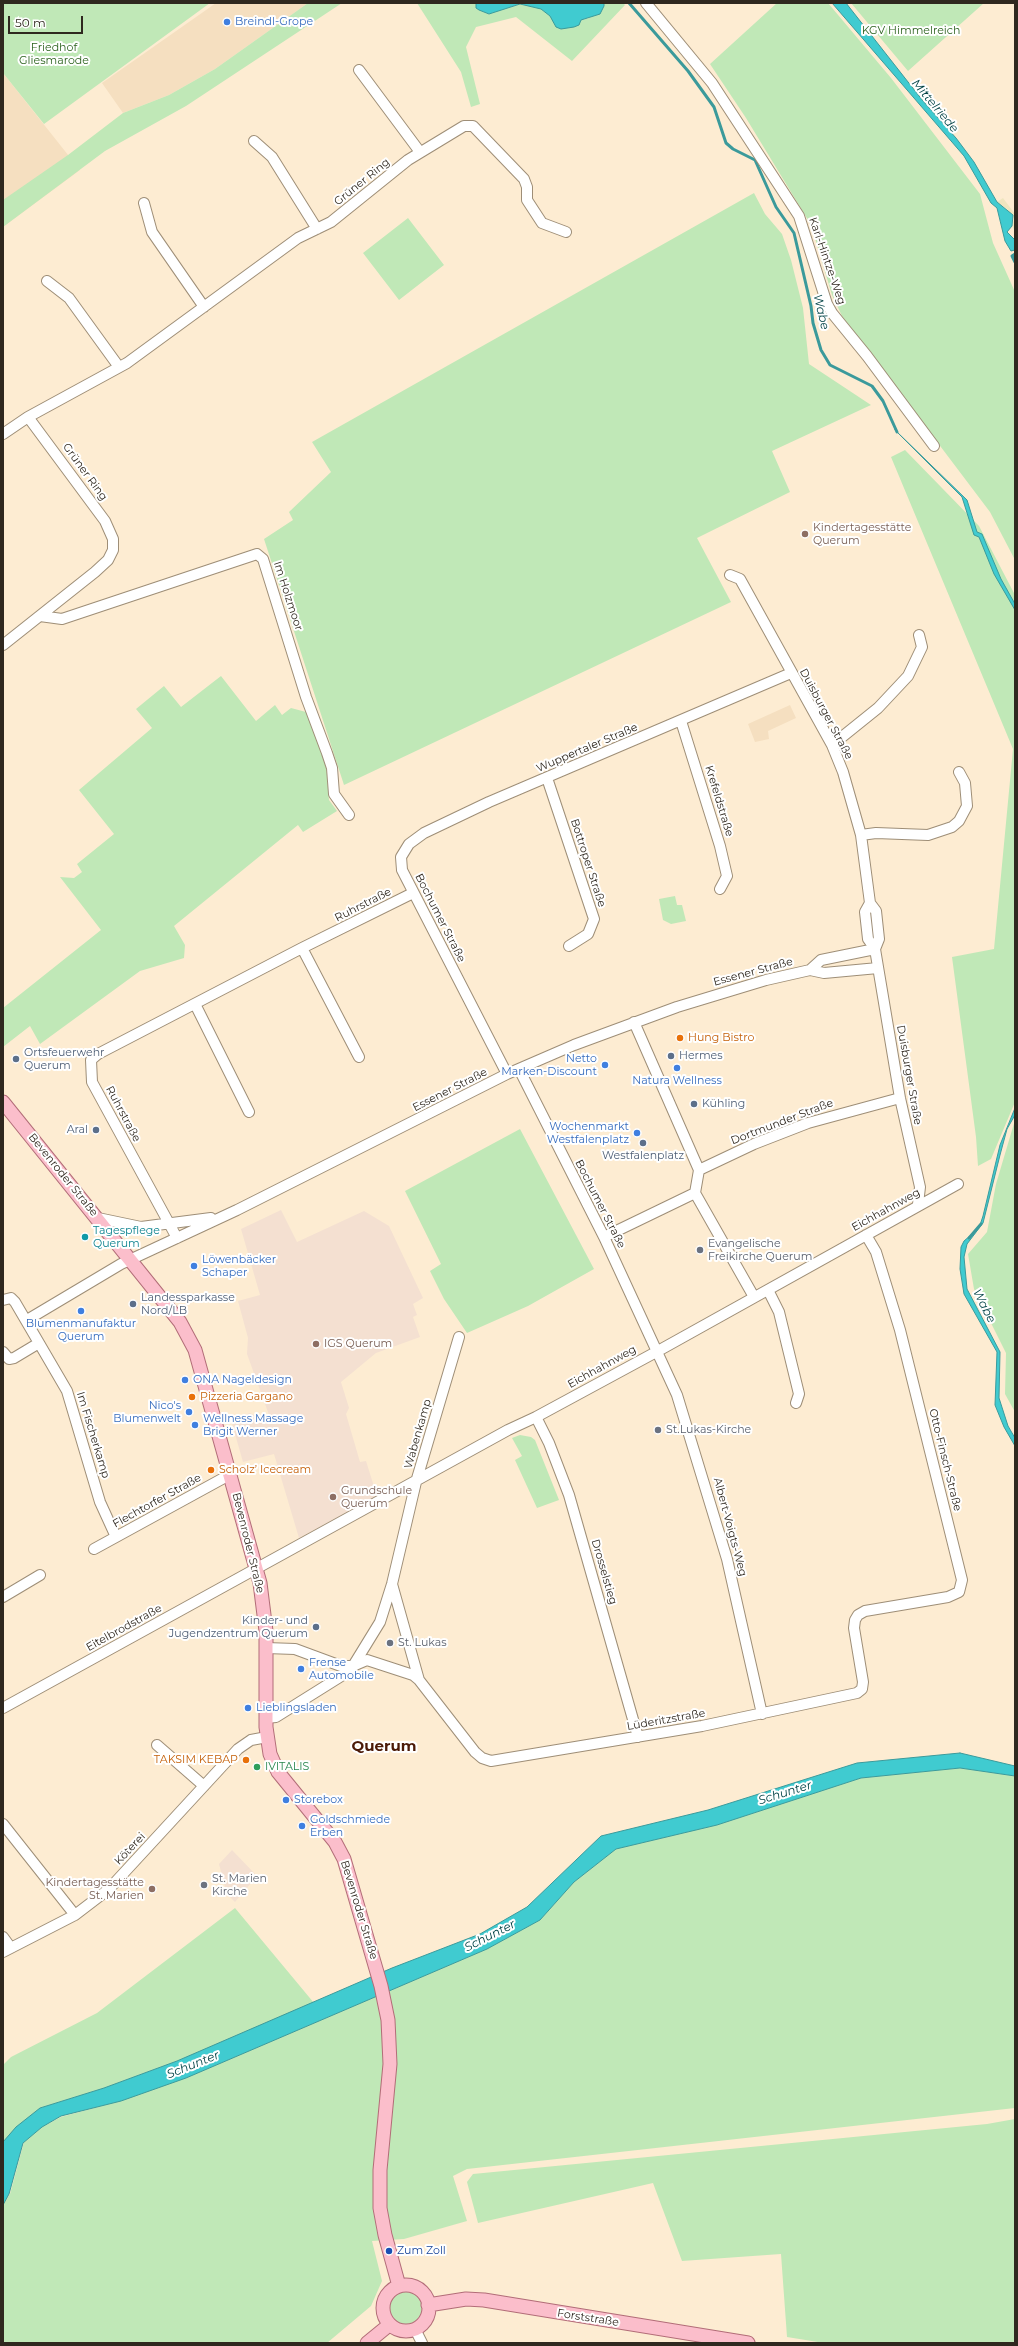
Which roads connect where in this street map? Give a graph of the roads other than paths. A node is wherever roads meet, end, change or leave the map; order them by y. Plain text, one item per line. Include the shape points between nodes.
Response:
1 (646, 3) edge
2 (359, 70) dead end
3 (254, 141) dead end
4 (420, 152) junction
5 (144, 203) dead end
6 (317, 229) junction
7 (566, 232) dead end
8 (47, 281) dead end
9 (204, 307) junction
10 (119, 368) junction
11 (28, 417) junction
12 (3, 434) edge
13 (934, 446) dead end
14 (730, 576) dead end
15 (40, 616) junction
16 (919, 635) dead end
17 (3, 645) edge
18 (791, 673) junction
19 (681, 721) junction
20 (832, 745) junction
21 (959, 772) dead end
22 (547, 778) junction
23 (349, 815) dead end
24 (861, 835) junction
25 (401, 857) joint
26 (720, 889) dead end
27 (413, 893) junction
28 (569, 946) dead end
29 (302, 948) junction
30 (875, 949) junction
31 (878, 968) junction
32 (810, 970) junction
33 (195, 1004) junction
34 (634, 1022) junction
35 (359, 1057) dead end
36 (519, 1069) junction
37 (507, 1074) junction
38 (900, 1098) junction
39 (3, 1102) edge
40 (249, 1112) dead end
41 (699, 1170) junction
42 (958, 1184) dead end
43 (695, 1193) junction
44 (918, 1204) junction
45 (223, 1217) junction
46 (98, 1218) junction
47 (169, 1224) junction
48 (866, 1235) junction
49 (604, 1237) junction
50 (177, 1238) junction
51 (131, 1260) junction
52 (768, 1290) junction
53 (754, 1297) junction
54 (3, 1300) edge
55 (26, 1320) junction
56 (459, 1337) dead end
57 (39, 1343) junction
58 (658, 1351) junction
59 (3, 1352) edge
60 (796, 1403) dead end
61 (536, 1417) junction
62 (231, 1474) junction
63 (416, 1482) junction
64 (116, 1537) junction
65 (94, 1549) dead end
66 (257, 1569) junction
67 (40, 1575) dead end
68 (392, 1584) junction
69 (3, 1597) edge
70 (266, 1648) junction
71 (353, 1666) junction
72 (419, 1680) junction
73 (862, 1689) joint
74 (3, 1708) edge
75 (762, 1714) junction
76 (266, 1718) junction
77 (267, 1737) junction
78 (638, 1737) junction
79 (157, 1745) dead end
80 (204, 1786) junction
81 (3, 1824) edge
82 (76, 1915) junction
83 (3, 1937) edge
84 (7, 1950) edge
85 (399, 2286) junction
86 (428, 2305) junction
87 (389, 2325) junction
88 (416, 2329) junction
89 (367, 2343) edge
90 (422, 2343) edge
91 (748, 2343) edge

1 - 13 street, Karl-Hintze-Weg via 712,83 799,216 832,313
2 - 4 street
3 - 6 street via 272,157
4 - 6 street, Grüner Ring via 331,222
4 - 7 street, Grüner Ring via 464,126 473,126 524,179 527,200 542,223
5 - 9 street via 152,232
6 - 9 street, Grüner Ring via 298,238
8 - 10 street via 69,298
9 - 10 street, Grüner Ring
10 - 11 street, Grüner Ring
11 - 12 street
11 - 15 street, Grüner Ring via 105,521 113,539 113,550 108,560
14 - 18 street, Duisburger Straße via 740,579
15 - 17 street
15 - 23 street, Im Holzmoor via 62,619 258,554 263,558 306,697 332,768 334,794
16 - 20 street via 922,647 908,676 878,708
18 - 19 street, Wuppertaler Straße
18 - 20 street, Duisburger Straße
19 - 22 street, Wuppertaler Straße
19 - 26 street, Krefeldstraße via 727,876
20 - 24 street, Duisburger Straße via 843,772
21 - 24 street via 964,783 967,806 959,821 952,826 928,835
22 - 25 street, Wuppertaler Straße via 424,833 409,844
22 - 28 street, Bottroper Straße via 594,919 588,934
24 - 30 street, Duisburger Straße via 870,903 876,911 880,939
25 - 27 street, Bochumer Straße via 402,870
27 - 29 street, Ruhrstraße
27 - 37 street, Bochumer Straße
29 - 33 street, Ruhrstraße
29 - 35 street
30 - 31 street, Duisburger Straße
30 - 32 street, Essener Straße via 821,960
31 - 32 street, Essener Straße via 824,973
31 - 38 street, Duisburger Straße
32 - 34 street, Essener Straße via 722,992
33 - 40 street
33 - 47 street, Ruhrstraße via 98,1054 92,1060 90,1068 92,1082
34 - 36 street, Essener Straße
34 - 41 street
36 - 37 street, Essener Straße
36 - 49 street, Bochumer Straße
37 - 45 street, Essener Straße
38 - 41 street, Dortmunder Straße via 808,1123 754,1144
38 - 44 street, Duisburger Straße via 920,1187
39 - 46 main road, Bevenroder Straße
41 - 43 street
42 - 44 street, Eichhahnweg
43 - 49 street
43 - 53 street
44 - 48 street, Eichhahnweg
45 - 47 street, Essener Straße
45 - 50 street, Essener Straße
46 - 47 street, Essener Straße via 141,1228
46 - 51 main road, Bevenroder Straße
47 - 50 street, Ruhrstraße
48 - 52 street, Eichhahnweg
48 - 73 street, Otto-Finsch-Straße via 876,1252 900,1330 962,1580 959,1592 948,1597 865,1611 858,1615 854,1628 864,1682
49 - 58 street, Bochumer Straße
50 - 51 street, Essener Straße
51 - 55 street
51 - 62 main road, Bevenroder Straße via 191,1340
52 - 53 street, Eichhahnweg
52 - 60 street via 779,1312 799,1394
53 - 58 street, Eichhahnweg
54 - 55 street, Im Fischerkamp via 11,1298
55 - 57 street, Im Fischerkamp
56 - 63 street, Wabenkamp
57 - 59 street via 14,1358 8,1359
57 - 64 street, Im Fischerkamp via 67,1391 100,1502
58 - 61 street, Eichhahnweg
58 - 75 street, Albert-Voigts-Weg via 678,1395 714,1510
61 - 63 street, Eichhahnweg
61 - 78 street, Drosselstieg via 569,1495
62 - 64 street, Flechtorfer Straße
62 - 66 main road, Bevenroder Straße
63 - 66 street, Eichhahnweg
63 - 68 street, Wabenkamp
64 - 65 street, Flechtorfer Straße
66 - 70 main road, Bevenroder Straße
66 - 74 street, Eitelbrodstraße
67 - 69 street
68 - 71 street, Wabenkamp via 380,1622
68 - 72 street
70 - 71 street via 295,1649 341,1666
70 - 76 main road, Bevenroder Straße
71 - 72 street via 367,1660 413,1675
71 - 76 street via 276,1717
72 - 78 street, Lüderitzstraße via 475,1752 487,1760 498,1761
73 - 75 street, Lüderitzstraße via 848,1696
75 - 78 street, Lüderitzstraße
76 - 77 main road, Bevenroder Straße
77 - 80 street, Köterei via 244,1744
77 - 85 main road, Bevenroder Straße via 270,1754 278,1772 335,1842 344,1859 378,1970 390,2044 379,2190 384,2235
79 - 80 street
80 - 82 street, Köterei via 109,1889
81 - 82 street
82 - 84 street, Köterei
83 - 84 street
85 - 86 main road via 418,2289 425,2296
85 - 87 main road via 388,2293 383,2303 383,2315
86 - 88 main road via 427,2317
86 - 91 main road, Forststraße via 466,2299 484,2300
87 - 88 main road via 402,2331
87 - 89 main road
88 - 90 street

